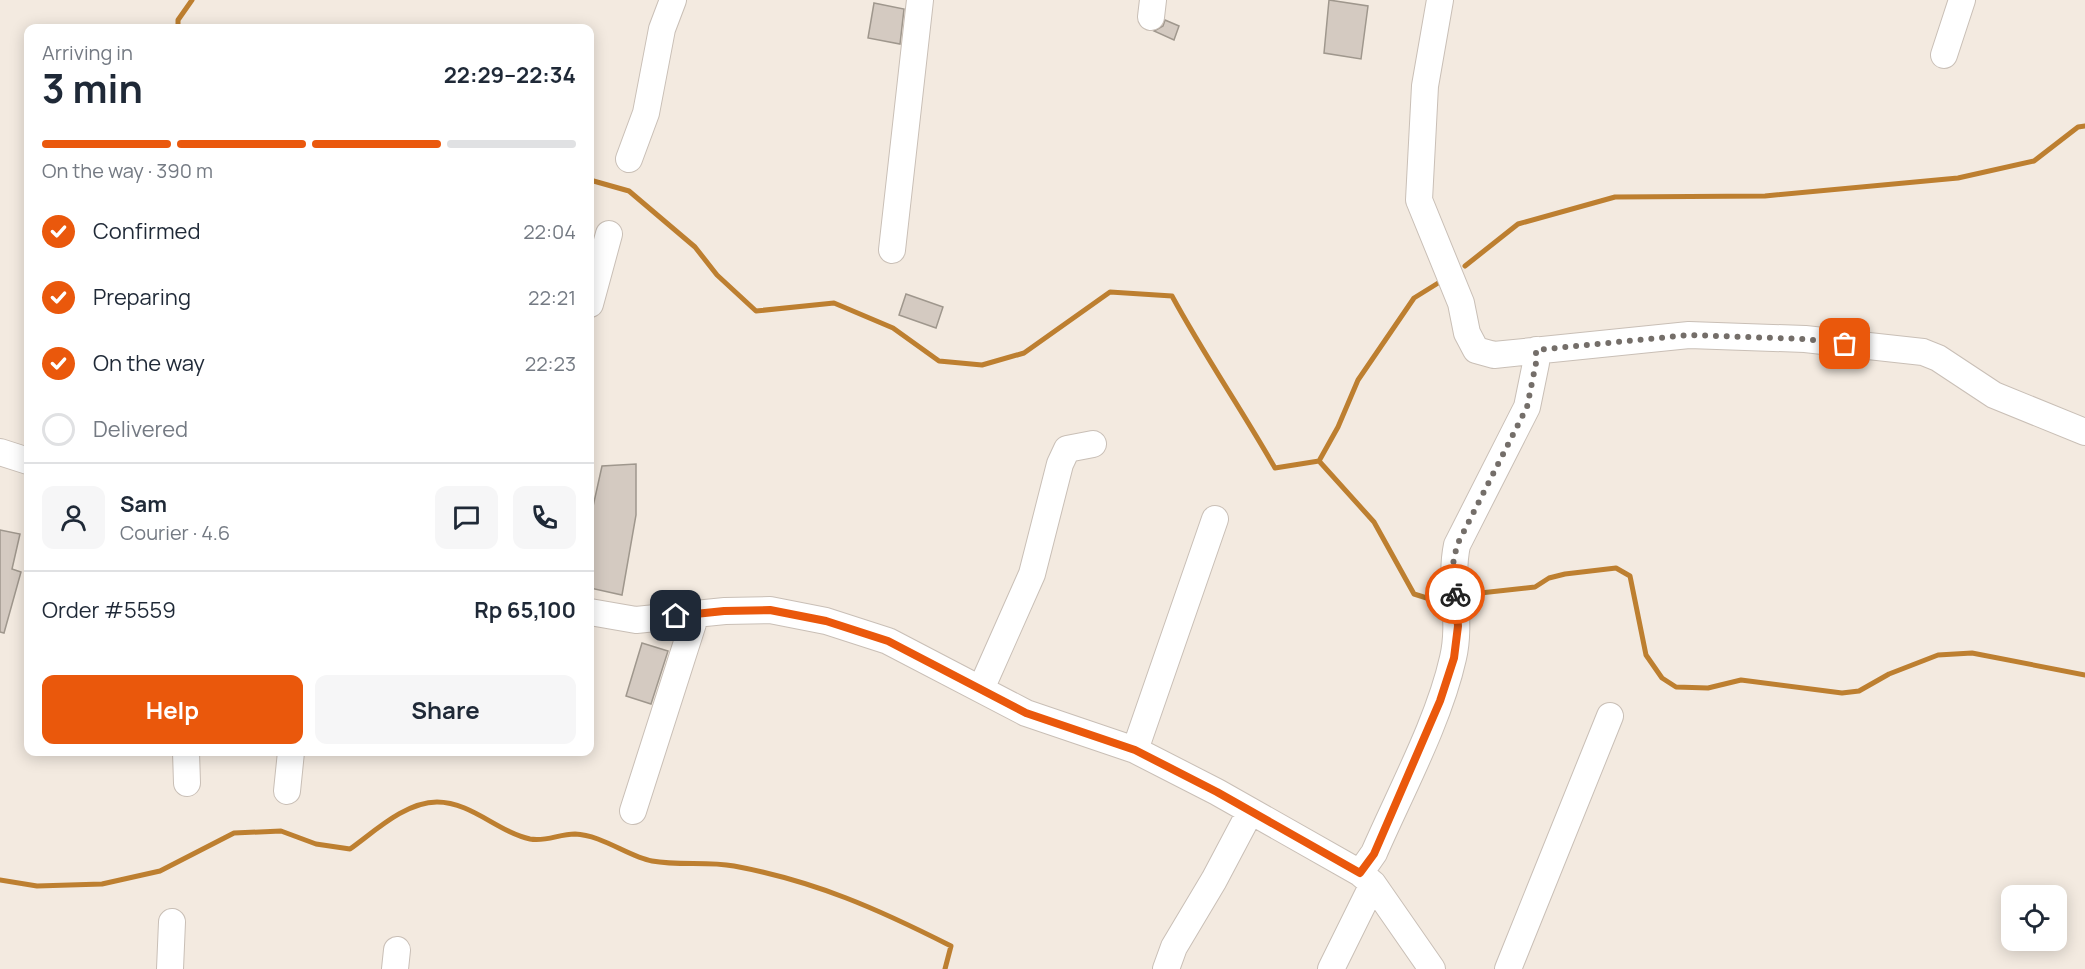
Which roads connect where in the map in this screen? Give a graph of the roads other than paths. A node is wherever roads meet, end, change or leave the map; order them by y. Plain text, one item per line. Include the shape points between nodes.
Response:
1 (674, 0) edge
2 (920, 0) edge
3 (1440, 0) edge
4 (1962, 0) edge
5 (1944, 56) dead end
6 (629, 159) dead end
7 (609, 234) dead end
8 (892, 250) dead end
9 (594, 289) edge
10 (1536, 350) junction
11 (2085, 432) edge
12 (1093, 444) dead end
13 (0, 452) edge
14 (24, 460) edge
15 (1215, 519) dead end
16 (594, 613) edge
17 (696, 614) junction
18 (981, 689) junction
19 (1610, 716) dead end
20 (1135, 750) junction
21 (186, 756) edge
22 (291, 756) edge
23 (187, 783) dead end
24 (287, 790) dead end
25 (633, 811) dead end
26 (1250, 812) junction
27 (1366, 879) junction
28 (172, 922) dead end
29 (170, 969) edge
30 (1166, 969) edge
31 (1331, 969) edge
32 (1432, 969) edge
33 (1508, 969) edge

1 - 6 street via 662,29 646,113
2 - 8 street
3 - 10 street via 1425,86 1419,200 1476,350 1494,355
4 - 5 street
7 - 9 street
10 - 11 street via 1689,335 1805,339 1923,352 1994,395
10 - 27 street via 1527,407 1457,545 1453,564 1458,626 1454,658
12 - 18 street via 1067,449 1032,574
13 - 14 street
15 - 20 street
16 - 17 street via 636,620
17 - 18 street via 770,610 826,621 888,641
17 - 25 street
18 - 20 street via 1026,713
19 - 33 street
20 - 26 street
21 - 23 street
22 - 24 street
26 - 27 street
26 - 30 street via 1174,947
27 - 31 street
27 - 32 street
28 - 29 street

